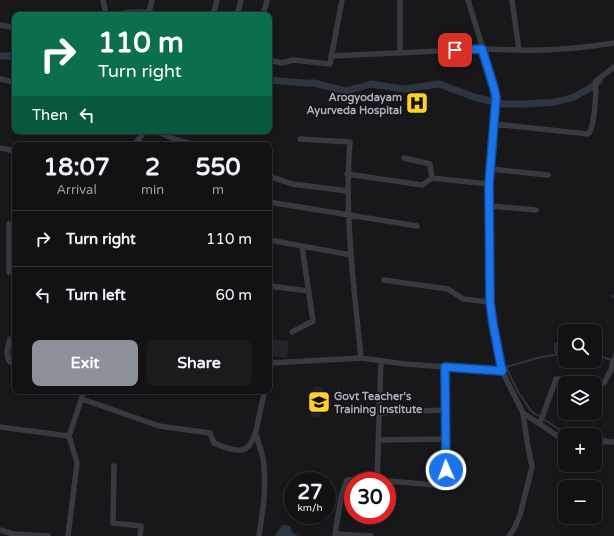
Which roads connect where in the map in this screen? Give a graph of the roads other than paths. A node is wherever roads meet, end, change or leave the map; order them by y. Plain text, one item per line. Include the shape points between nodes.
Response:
1 (103, 0) edge
2 (152, 0) edge
3 (217, 0) edge
4 (241, 0) edge
5 (267, 0) edge
6 (342, 0) edge
7 (400, 0) edge
8 (468, 0) edge
9 (512, 0) edge
10 (105, 12) edge
11 (149, 12) edge
12 (214, 12) edge
13 (238, 12) edge
14 (264, 12) edge
15 (0, 25) edge
16 (12, 27) edge
17 (614, 43) edge
18 (482, 49) junction
19 (519, 50) junction
20 (400, 53) junction
21 (331, 56) junction
22 (272, 61) edge
23 (614, 67) edge
24 (0, 79) edge
25 (12, 81) edge
26 (494, 124) junction
27 (143, 134) edge
28 (162, 134) edge
29 (300, 139) dead end
30 (136, 142) edge
31 (185, 142) edge
32 (0, 148) edge
33 (12, 150) edge
34 (404, 158) dead end
35 (490, 169) junction
36 (347, 174) junction
37 (548, 175) dead end
38 (272, 177) edge
39 (432, 178) junction
40 (489, 184) junction
41 (348, 190) junction
42 (272, 203) edge
43 (490, 206) junction
44 (536, 210) dead end
45 (349, 216) junction
46 (12, 224) edge
47 (417, 226) dead end
48 (272, 241) edge
49 (302, 246) junction
50 (351, 255) junction
51 (9, 272) dead end
52 (384, 280) dead end
53 (272, 286) edge
54 (309, 291) junction
55 (490, 302) junction
56 (292, 332) dead end
57 (12, 339) edge
58 (0, 348) edge
59 (7, 350) junction
60 (361, 358) junction
61 (614, 359) edge
62 (381, 361) junction
63 (12, 362) edge
64 (272, 363) edge
65 (445, 367) junction
66 (502, 371) junction
67 (83, 394) edge
68 (263, 394) edge
69 (82, 399) junction
70 (444, 410) junction
71 (379, 412) junction
72 (523, 413) junction
73 (540, 423) junction
74 (0, 427) edge
75 (256, 434) junction
76 (69, 436) junction
77 (558, 436) edge
78 (445, 439) junction
79 (378, 440) junction
80 (602, 441) edge
81 (614, 442) edge
82 (114, 466) dead end
83 (377, 472) edge
84 (396, 482) edge
85 (344, 488) edge
86 (0, 530) edge
87 (48, 536) edge
88 (68, 536) edge
89 (140, 536) edge
90 (259, 536) edge
91 (371, 536) edge
92 (509, 536) edge

1 - 10 street
2 - 11 street
3 - 12 street
4 - 13 street
5 - 14 street
6 - 21 street
7 - 20 street
8 - 18 street
9 - 19 street
15 - 16 street
17 - 19 street via 576,48
18 - 19 street
18 - 20 street
18 - 26 street via 496,98
20 - 21 street
21 - 22 street via 330,64
23 - 26 street via 596,81 593,118 588,134
24 - 25 street
26 - 35 street
27 - 30 street
28 - 31 street
29 - 36 street via 350,142
32 - 33 street
34 - 39 street via 430,164
35 - 37 street
35 - 40 street
36 - 39 street via 422,185
36 - 41 street
38 - 41 street via 292,184
39 - 40 street
40 - 43 street
41 - 45 street
42 - 45 street
43 - 44 street
43 - 55 street
45 - 47 street
45 - 50 street
46 - 51 street via 9,224
48 - 49 street
49 - 50 street
49 - 54 street
50 - 60 street
52 - 55 street via 448,289 463,299
53 - 54 street
54 - 56 street via 313,321
55 - 66 street
57 - 59 street
58 - 59 street
59 - 63 street via 8,359
60 - 62 street
60 - 64 street
61 - 73 street via 604,383 556,379
62 - 65 street
62 - 71 street
65 - 66 street
65 - 70 street
66 - 72 street
67 - 69 street
68 - 75 street
69 - 75 street via 159,426 210,433 214,443 228,449 244,450 252,445
69 - 76 street
70 - 71 street
70 - 78 street
71 - 79 street
72 - 73 street
72 - 92 street via 532,467 520,515
73 - 77 street
74 - 76 street
75 - 90 street via 263,458 264,485
76 - 88 street via 77,463
78 - 79 street
78 - 84 street via 446,486
79 - 83 street
80 - 81 street
82 - 89 street via 113,523 141,526
85 - 91 street via 334,534
86 - 87 street via 13,534

